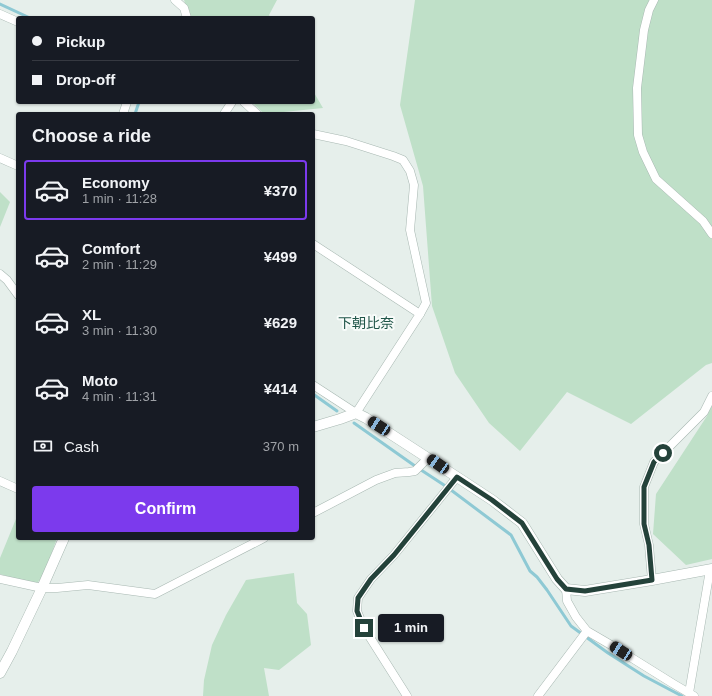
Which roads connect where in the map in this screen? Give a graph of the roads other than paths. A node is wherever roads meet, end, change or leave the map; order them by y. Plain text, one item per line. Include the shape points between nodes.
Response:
1 (175, 0) edge
2 (654, 0) edge
3 (0, 14) edge
4 (186, 16) edge
5 (16, 21) edge
6 (246, 104) edge
7 (255, 112) edge
8 (315, 134) edge
9 (0, 158) edge
10 (16, 165) edge
11 (712, 234) edge
12 (315, 245) edge
13 (0, 274) edge
14 (16, 292) edge
15 (420, 314) junction
16 (315, 386) edge
17 (712, 396) edge
18 (356, 412) junction
19 (315, 426) edge
20 (426, 461) junction
21 (455, 479) junction
22 (0, 481) edge
23 (16, 488) edge
24 (315, 512) edge
25 (63, 540) edge
26 (260, 540) edge
27 (711, 570) edge
28 (0, 579) edge
29 (652, 580) junction
30 (42, 588) junction
31 (566, 589) junction
32 (584, 635) junction
33 (0, 673) edge
34 (691, 695) edge
35 (407, 696) edge
36 (538, 696) edge

1 - 4 street via 184,8
2 - 11 street via 644,30 637,88 638,135 656,179 703,221
3 - 5 street
6 - 7 street
8 - 15 street via 394,156 403,160 410,171 414,185 410,230 426,303
9 - 10 street
12 - 15 street
13 - 14 street
15 - 18 street
16 - 18 street
17 - 29 street via 704,412 654,462 644,487 644,524
18 - 19 street
18 - 20 street
20 - 21 street
20 - 24 street via 415,471 395,473 376,480
21 - 31 street via 492,500 522,523
21 - 35 street via 358,598 357,611 364,628
22 - 23 street
25 - 30 street
26 - 30 street via 155,594 88,585
27 - 29 street
27 - 34 street
28 - 30 street
29 - 31 street via 585,591
30 - 33 street
31 - 32 street via 567,601
32 - 34 street via 611,645
32 - 36 street

